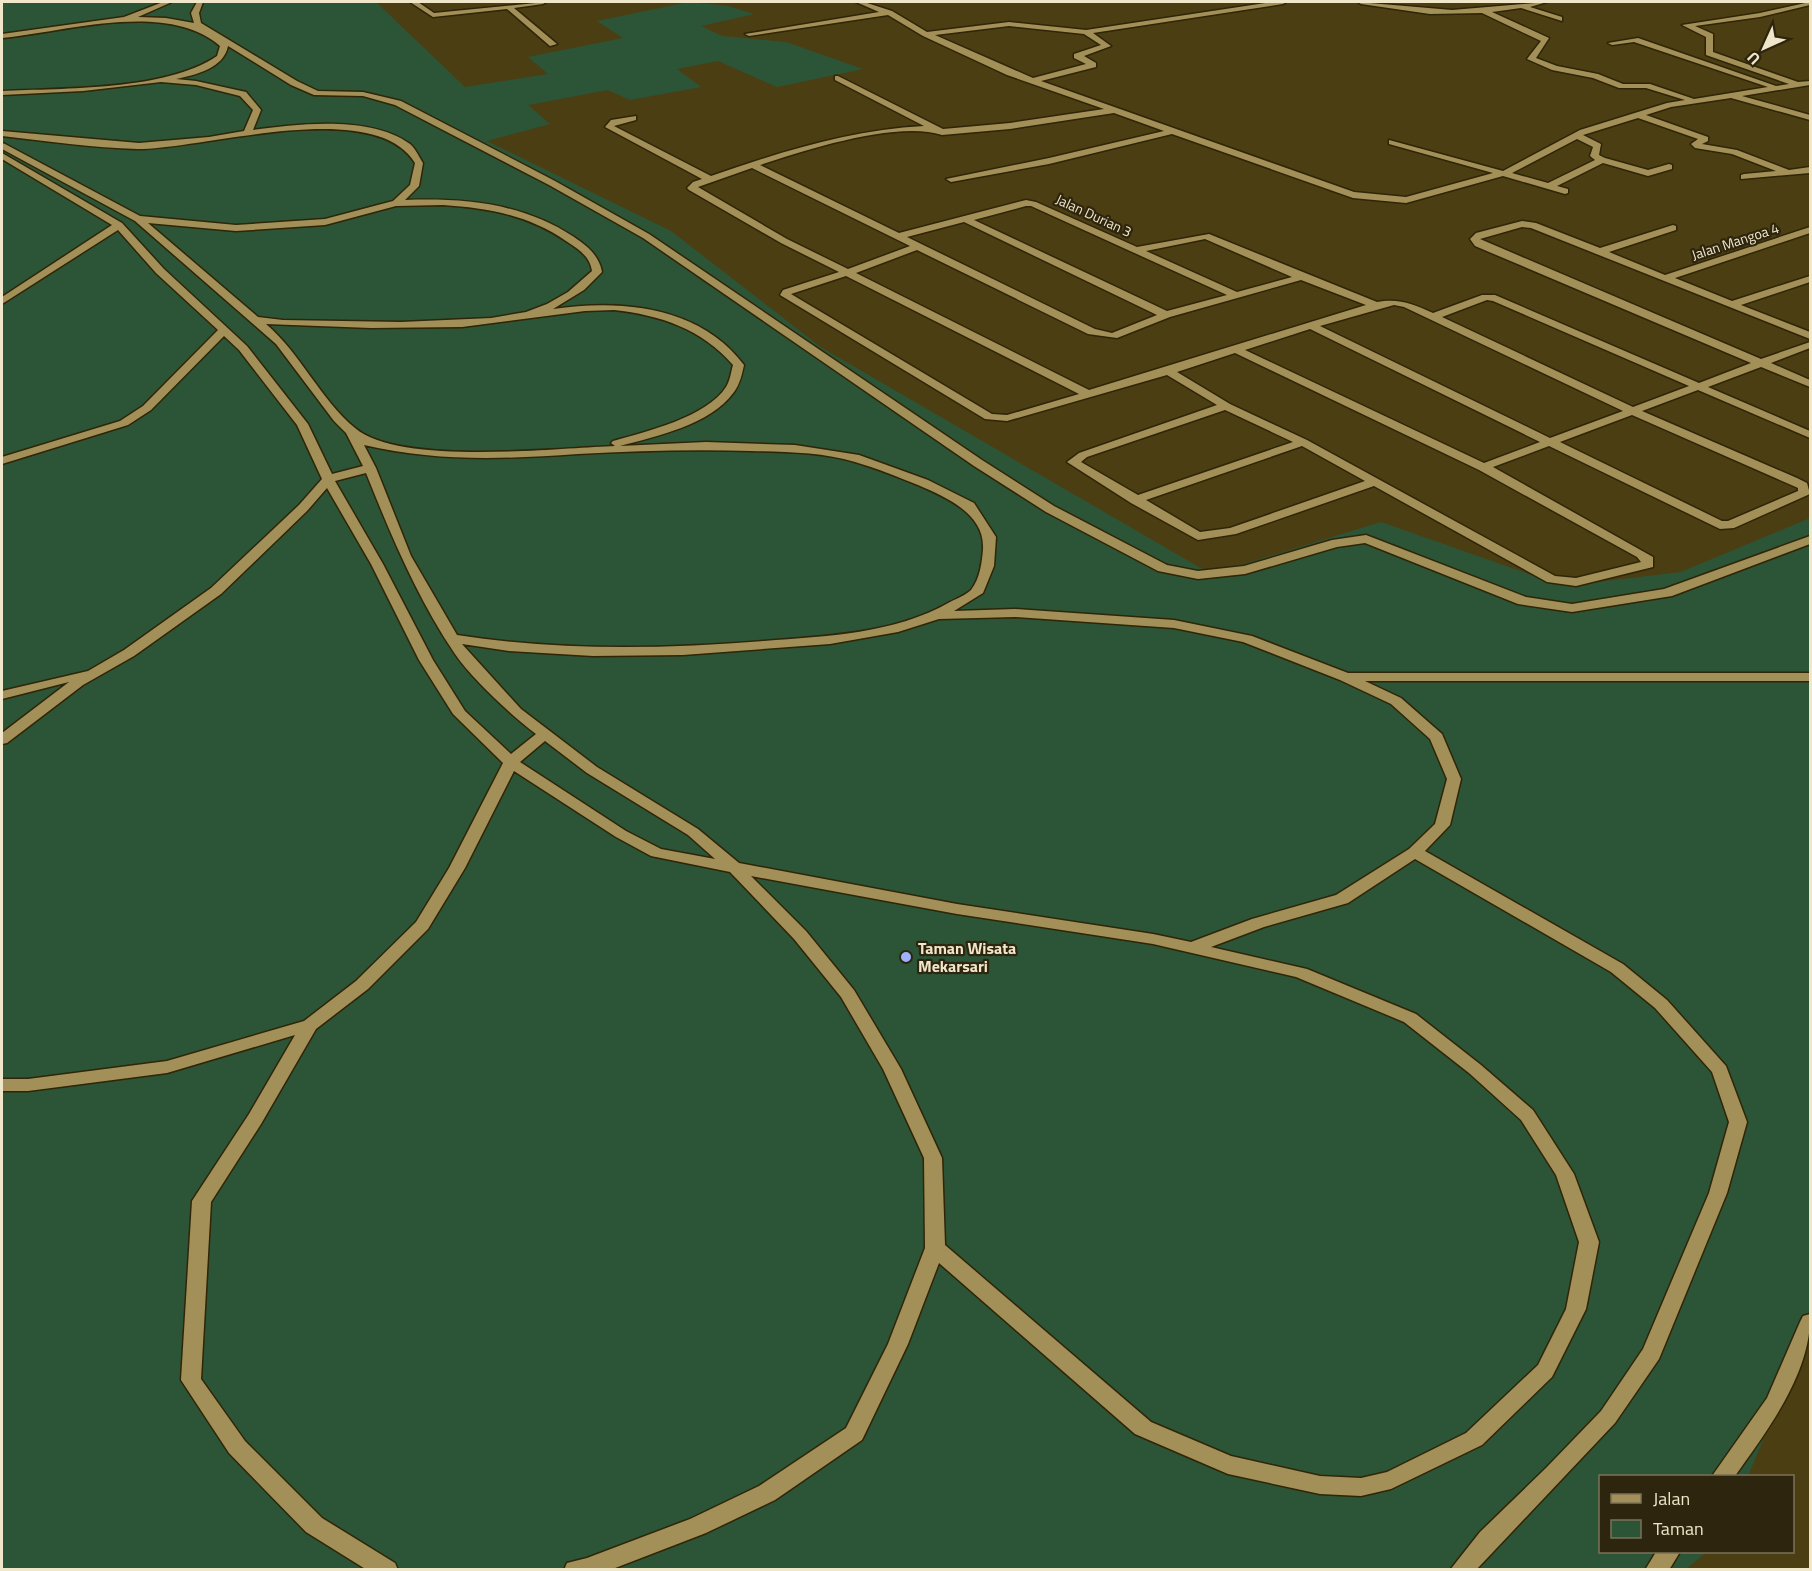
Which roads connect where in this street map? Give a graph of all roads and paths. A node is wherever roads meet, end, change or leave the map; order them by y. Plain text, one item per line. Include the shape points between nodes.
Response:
1 (168, 2) edge
2 (200, 2) edge
3 (414, 2) edge
4 (543, 2) edge
5 (859, 2) edge
6 (1283, 2) edge
7 (1361, 2) edge
8 (1544, 2) edge
9 (1810, 3) edge
10 (508, 6) junction
11 (1521, 6) junction
12 (1484, 11) junction
13 (889, 13) junction
14 (126, 19) junction
15 (1559, 19) dead end
16 (1086, 32) junction
17 (749, 34) dead end
18 (926, 34) junction
19 (2, 36) edge
20 (1612, 43) dead end
21 (553, 44) dead end
22 (838, 78) dead end
23 (164, 81) junction
24 (1033, 81) junction
25 (1810, 83) edge
26 (1797, 84) junction
27 (1774, 87) junction
28 (1754, 90) junction
29 (2, 93) edge
30 (1733, 96) junction
31 (1696, 101) junction
32 (1114, 110) junction
33 (1788, 112) junction
34 (1638, 115) junction
35 (633, 118) dead end
36 (1810, 118) edge
37 (930, 128) junction
38 (1173, 131) junction
39 (247, 132) junction
40 (2, 134) edge
41 (1576, 135) junction
42 (1392, 142) dead end
43 (2, 146) edge
44 (2, 156) edge
45 (1602, 160) junction
46 (751, 164) junction
47 (1669, 167) dead end
48 (1810, 170) edge
49 (1787, 172) junction
50 (1505, 173) junction
51 (1744, 177) dead end
52 (710, 179) junction
53 (951, 179) dead end
54 (1550, 186) junction
55 (1566, 190) dead end
56 (396, 203) junction
57 (138, 219) junction
58 (967, 220) junction
59 (119, 225) junction
60 (1673, 228) dead end
61 (1810, 230) edge
62 (899, 236) junction
63 (918, 246) junction
64 (1136, 250) junction
65 (1602, 251) junction
66 (850, 272) junction
67 (1302, 277) junction
68 (1668, 277) junction
69 (1810, 279) edge
70 (1236, 295) junction
71 (2, 301) edge
72 (1732, 304) junction
73 (1376, 305) junction
74 (1166, 315) junction
75 (520, 317) junction
76 (1432, 317) junction
77 (255, 320) junction
78 (1313, 327) junction
79 (224, 330) junction
80 (1810, 336) edge
81 (1810, 345) edge
82 (1237, 350) junction
83 (1761, 363) junction
84 (1168, 371) junction
85 (1810, 384) edge
86 (1699, 387) junction
87 (1088, 394) junction
88 (1227, 406) junction
89 (1634, 412) junction
90 (351, 431) junction
91 (1810, 435) edge
92 (1304, 442) junction
93 (1551, 442) junction
94 (41, 447) junction
95 (577, 451) junction
96 (2, 453) edge
97 (2, 461) edge
98 (1483, 467) junction
99 (370, 468) junction
100 (328, 479) junction
101 (1373, 482) junction
102 (1135, 500) junction
103 (1810, 540) edge
104 (937, 615) junction
105 (452, 638) junction
106 (101, 669) junction
107 (1345, 677) junction
108 (1810, 677) edge
109 (2, 695) edge
110 (546, 733) junction
111 (2, 740) edge
112 (511, 762) junction
113 (1415, 852) junction
114 (736, 868) junction
115 (1192, 948) junction
116 (310, 1025) junction
117 (2, 1085) edge
118 (934, 1248) junction
119 (1810, 1322) edge
120 (1724, 1475) edge
121 (1668, 1553) edge
122 (387, 1569) edge
123 (575, 1569) edge
124 (1461, 1569) edge
125 (1656, 1569) edge

1 - 14 street
2 - 103 street via 195,13 198,24 294,83 317,93 363,94 398,103 646,236 978,463 1050,509 1163,568 1198,574 1245,570 1336,543 1366,539 1523,601 1572,608 1667,593
3 - 10 street via 433,15
4 - 10 street
5 - 13 street
6 - 16 street
7 - 12 street via 1412,12
8 - 11 street
9 - 26 street via 1760,15 1686,25 1710,36 1709,52
10 - 21 street
11 - 12 street
11 - 15 street
12 - 31 street via 1546,40 1533,60 1622,86 1647,86
13 - 17 street
13 - 18 street
14 - 19 street
14 - 23 street via 187,21 216,36 224,45 222,57 212,65
16 - 18 street via 1009,24
16 - 24 street via 1107,46 1077,56 1093,65
18 - 24 street
20 - 27 street via 1635,40
22 - 37 street
23 - 29 street
23 - 39 street via 196,83 243,94 257,110
24 - 32 street
25 - 26 street
26 - 27 street
27 - 28 street
28 - 30 street
28 - 33 street via 1798,108
30 - 31 street
30 - 33 street
31 - 34 street
32 - 37 street via 967,131 942,132
32 - 38 street
33 - 36 street
34 - 41 street
34 - 49 street via 1705,139 1695,144 1698,146 1734,152
35 - 52 street via 609,127
37 - 46 street via 868,133
38 - 50 street via 1353,195 1380,199 1406,200
38 - 53 street via 1049,161
39 - 40 street via 209,140 139,146
39 - 56 street via 289,128 356,130 407,145 419,163 414,186
41 - 45 street via 1597,145 1594,156
41 - 50 street
42 - 50 street
43 - 57 street
44 - 59 street
45 - 47 street via 1648,173
45 - 54 street
46 - 52 street
46 - 62 street
48 - 49 street
49 - 51 street
50 - 54 street
52 - 66 street via 692,188 784,241
54 - 55 street
56 - 57 street via 325,222 302,224 236,228
56 - 75 street via 458,201 507,208 559,230 586,250 596,263 597,272 583,288
57 - 77 street
58 - 62 street, Jalan Durian 3
58 - 64 street, Jalan Durian 3 via 1033,204
58 - 74 street
59 - 71 street
59 - 79 street via 160,271
60 - 65 street
61 - 68 street, Jalan Mangoa 4
62 - 63 street
63 - 66 street
63 - 74 street via 1100,335 1113,336
64 - 67 street via 1206,236
64 - 70 street, Jalan Durian 3
65 - 68 street
65 - 83 street via 1524,224 1475,239 1478,244
66 - 87 street
66 - 87 street via 787,292 785,296 989,417 1007,418
67 - 70 street
67 - 73 street
68 - 72 street
69 - 72 street
70 - 74 street
72 - 80 street
73 - 76 street via 1394,302
73 - 78 street
75 - 77 street via 468,323
75 - 95 street via 594,307 654,315 712,336 738,365 730,391 697,415 646,436
76 - 86 street via 1486,297 1495,298
76 - 89 street
77 - 90 street via 280,342
78 - 82 street
78 - 93 street
79 - 94 street via 147,408 124,423
79 - 100 street via 243,348 302,424
81 - 83 street
82 - 84 street
82 - 98 street
83 - 85 street
83 - 86 street
84 - 87 street
84 - 88 street
86 - 89 street
86 - 91 street
88 - 92 street
88 - 102 street via 1072,460
89 - 93 street
89 - 93 street via 1803,486 1805,493 1730,525 1720,525
90 - 95 street via 365,441 425,452
90 - 99 street
92 - 101 street
92 - 102 street
93 - 98 street
94 - 96 street
94 - 97 street
95 - 104 street via 706,446 795,448 855,458 924,483 970,506 990,537 988,566 976,593
98 - 101 street via 1642,554 1648,564 1576,582 1552,579
99 - 100 street
99 - 105 street via 405,556
100 - 106 street via 216,591
100 - 112 street via 426,660 460,714
101 - 102 street via 1232,531 1202,536
104 - 105 street via 898,628 830,640 683,651 593,652
104 - 107 street via 1015,613 1174,624 1247,639
105 - 110 street via 461,653 516,712
106 - 109 street
106 - 111 street
107 - 108 street
107 - 113 street via 1396,700 1437,737 1446,758 1454,779 1442,825
110 - 112 street
110 - 114 street via 592,770 693,832
112 - 114 street via 657,853
112 - 116 street via 457,868 422,925 362,985
113 - 115 street via 1342,899 1258,923
113 - 124 street via 1617,968 1661,1004 1720,1070 1738,1122 1718,1192 1652,1353 1608,1417
114 - 115 street
114 - 118 street via 800,935 848,994 892,1069 933,1158
115 - 118 street via 1301,973 1410,1018 1527,1115 1565,1174 1589,1242 1576,1309 1545,1371 1474,1439 1391,1480 1361,1487 1320,1485 1227,1465 1143,1428
116 - 117 street via 167,1067
116 - 122 street via 202,1201 191,1380 237,1447 314,1525
118 - 123 street via 898,1344 854,1434 767,1493 698,1526 587,1568
119 - 120 street via 1775,1403
121 - 125 street

